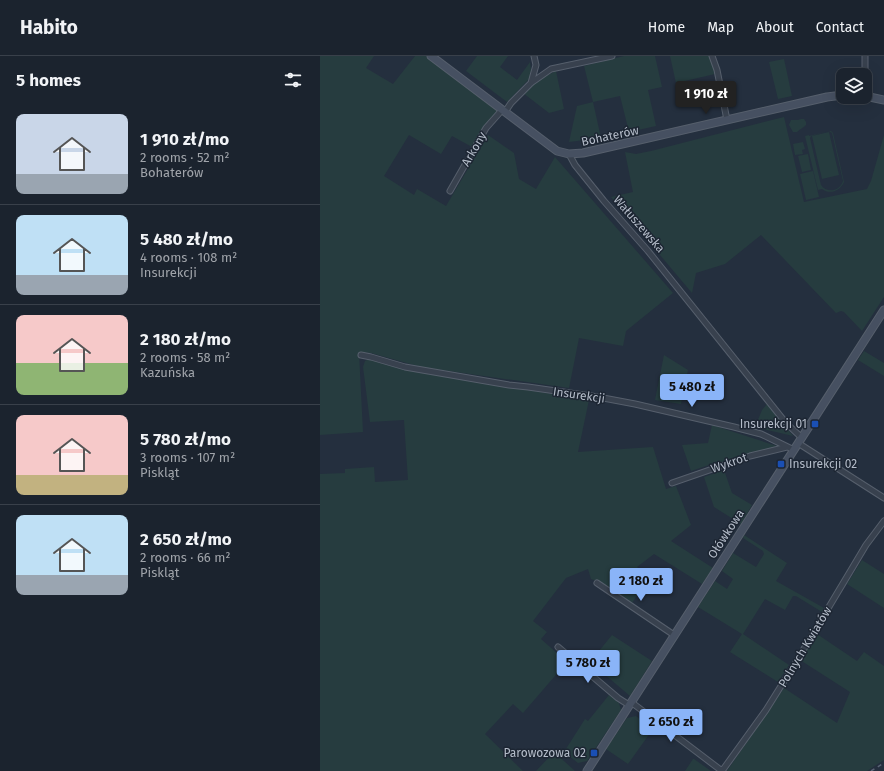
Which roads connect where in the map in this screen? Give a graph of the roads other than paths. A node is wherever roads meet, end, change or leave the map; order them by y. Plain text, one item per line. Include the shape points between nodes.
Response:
1 (431, 56) edge
2 (534, 56) edge
3 (612, 56) edge
4 (712, 56) edge
5 (865, 56) edge
6 (865, 68) edge
7 (531, 83) junction
8 (836, 96) edge
9 (872, 97) edge
10 (884, 100) edge
11 (503, 111) junction
12 (727, 120) junction
13 (569, 154) junction
14 (450, 191) dead end
15 (884, 310) edge
16 (361, 355) dead end
17 (800, 440) junction
18 (790, 448) junction
19 (672, 483) dead end
20 (884, 498) edge
21 (884, 521) edge
22 (597, 583) dead end
23 (674, 635) junction
24 (558, 647) dead end
25 (630, 704) junction
26 (587, 771) edge
27 (722, 771) edge

1 - 11 street
2 - 7 street via 536,65
3 - 7 street, Arkony via 551,69
4 - 12 street
5 - 6 street
7 - 11 street, Arkony
8 - 12 street, Bohaterów
9 - 10 street
11 - 13 street via 558,152
11 - 14 street, Arkony via 486,128
12 - 13 street, Bohaterów via 583,154
13 - 17 street, Wałuszewska via 604,201 648,251
15 - 17 street, Ołówkowa
16 - 18 street, Insurekcji via 405,367 510,386 598,397 643,406 761,434
17 - 18 street, Ołówkowa
17 - 20 street, Wałuszewska
18 - 19 street, Wykrot via 750,456
18 - 23 street, Ołówkowa
21 - 27 street, Polnych Kwiatów via 866,545 766,710
22 - 23 street
23 - 25 street, Ołówkowa
24 - 25 street via 618,698
25 - 26 street, Ołówkowa
25 - 27 street

